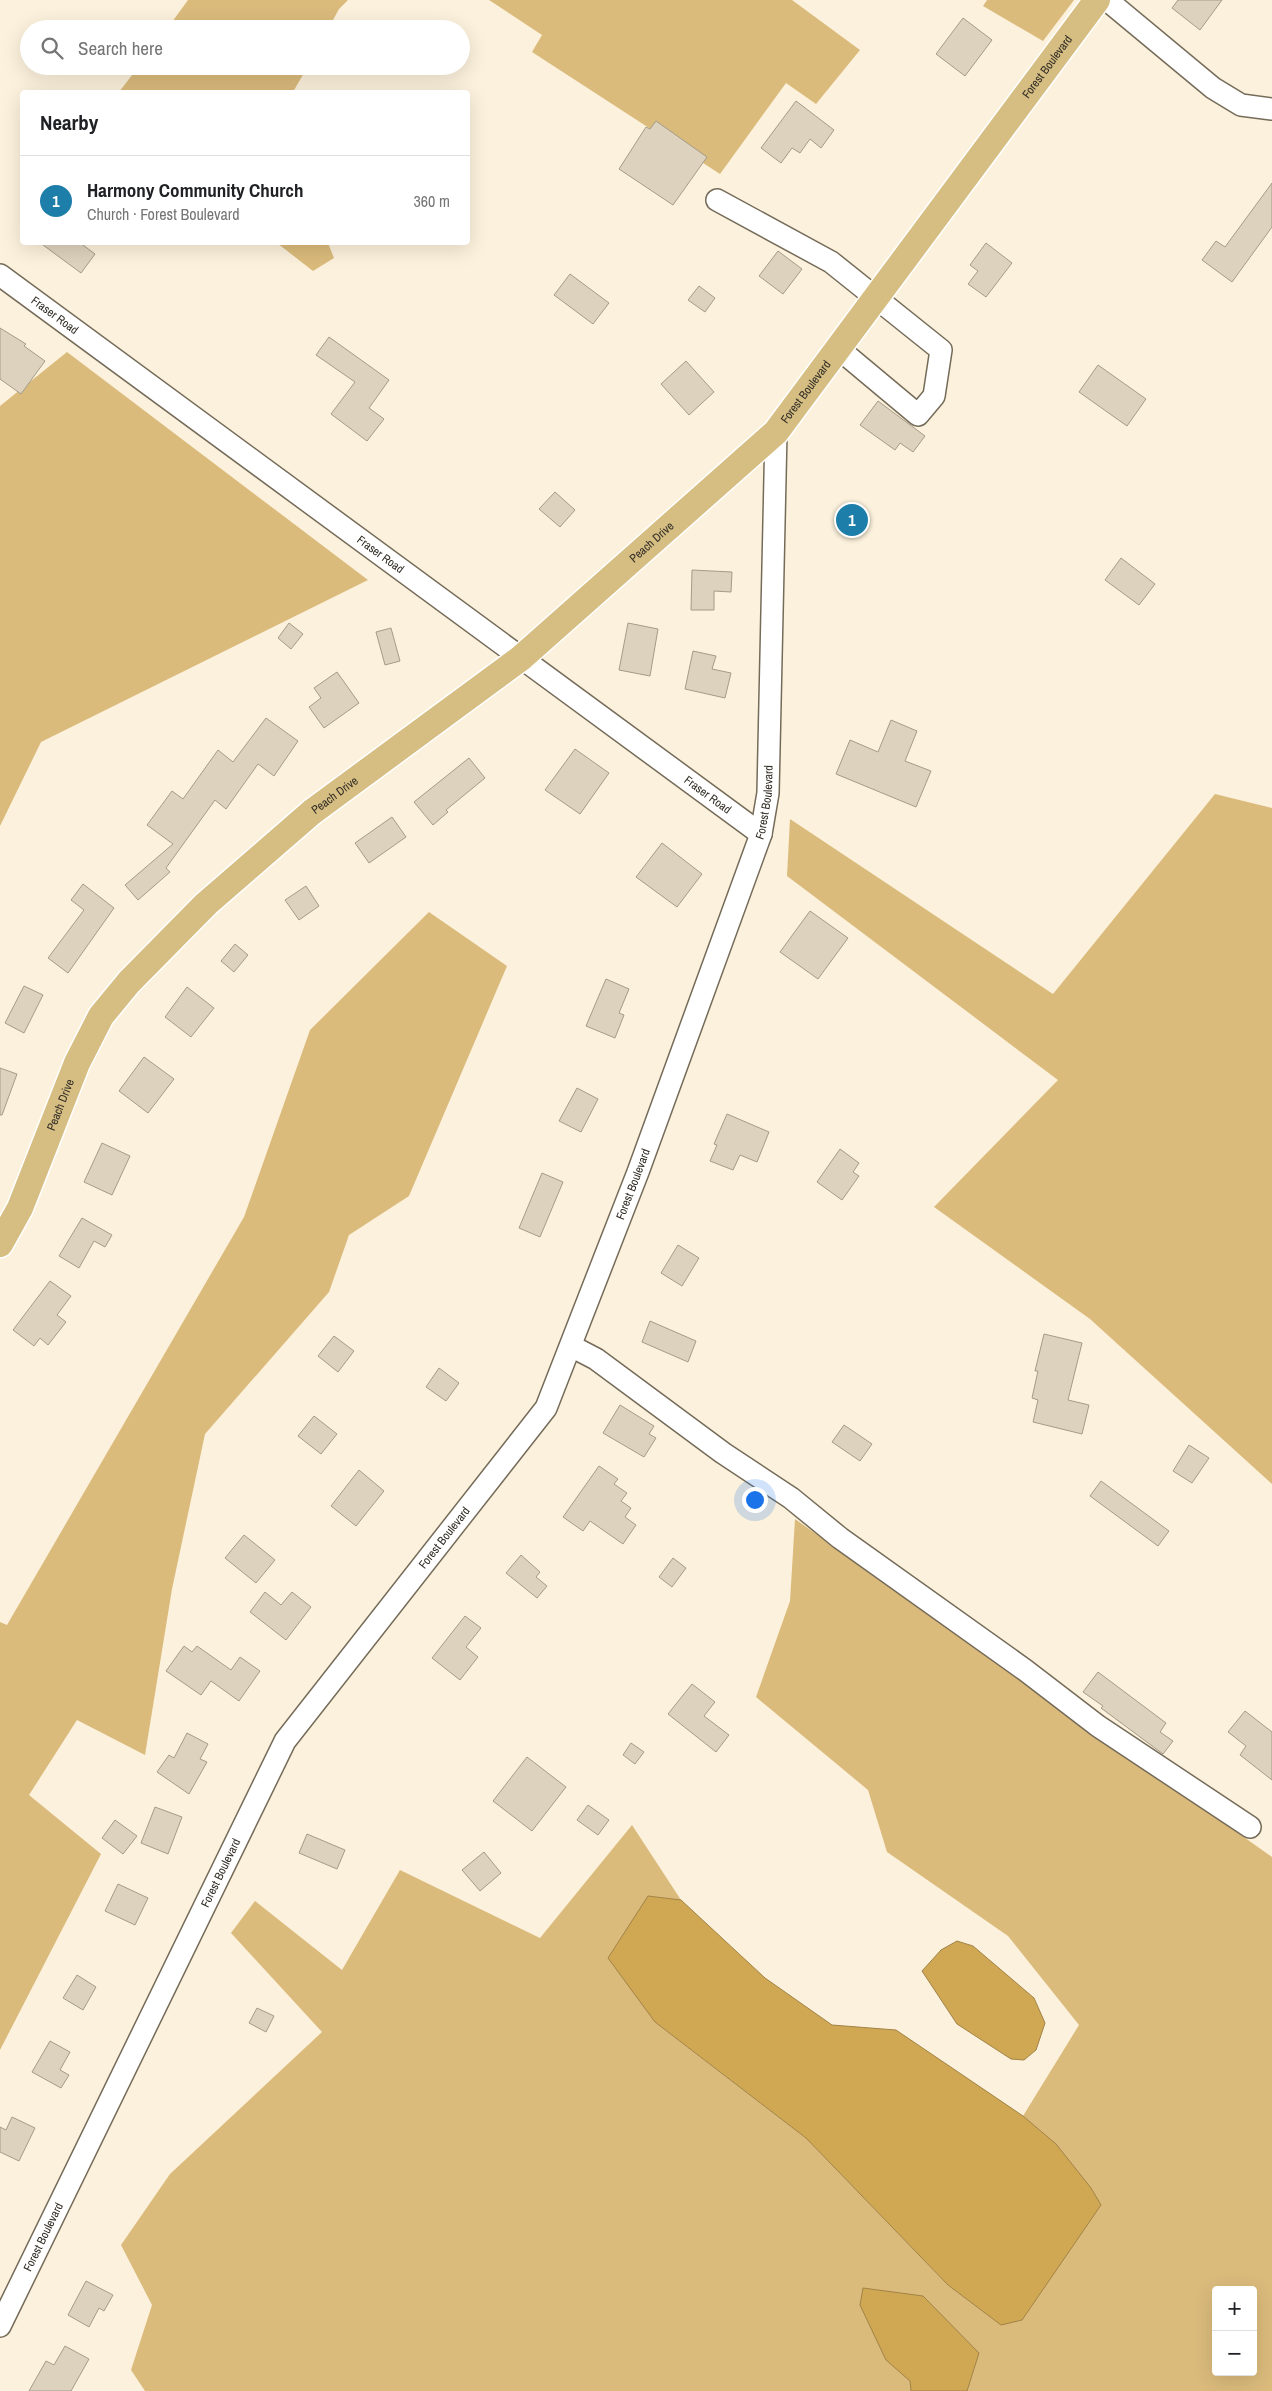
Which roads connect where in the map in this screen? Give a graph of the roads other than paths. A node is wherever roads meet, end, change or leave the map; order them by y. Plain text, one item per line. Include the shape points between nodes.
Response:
1 (1096, 0) edge
2 (1107, 0) edge
3 (1272, 109) edge
4 (717, 200) dead end
5 (0, 275) edge
6 (877, 298) junction
7 (839, 349) junction
8 (776, 432) junction
9 (521, 658) junction
10 (761, 834) junction
11 (0, 1244) edge
12 (571, 1346) junction
13 (1250, 1827) dead end
14 (0, 2326) edge

1 - 6 main road, Forest Boulevard
2 - 3 street via 1212,88 1241,104
4 - 6 street via 831,262
5 - 9 street, Fraser Road
6 - 7 main road, Forest Boulevard
6 - 7 street via 941,350 934,396 918,415
7 - 8 main road, Forest Boulevard
8 - 9 main road, Peach Drive
8 - 10 street, Forest Boulevard via 768,793
9 - 10 street, Fraser Road
9 - 11 main road, Peach Drive via 312,812 206,904 129,982 101,1016 77,1063 20,1208
10 - 12 street, Forest Boulevard via 642,1163
12 - 13 street via 596,1359 723,1453 791,1498 840,1538 1098,1726
12 - 14 street, Forest Boulevard via 546,1408 285,1741

